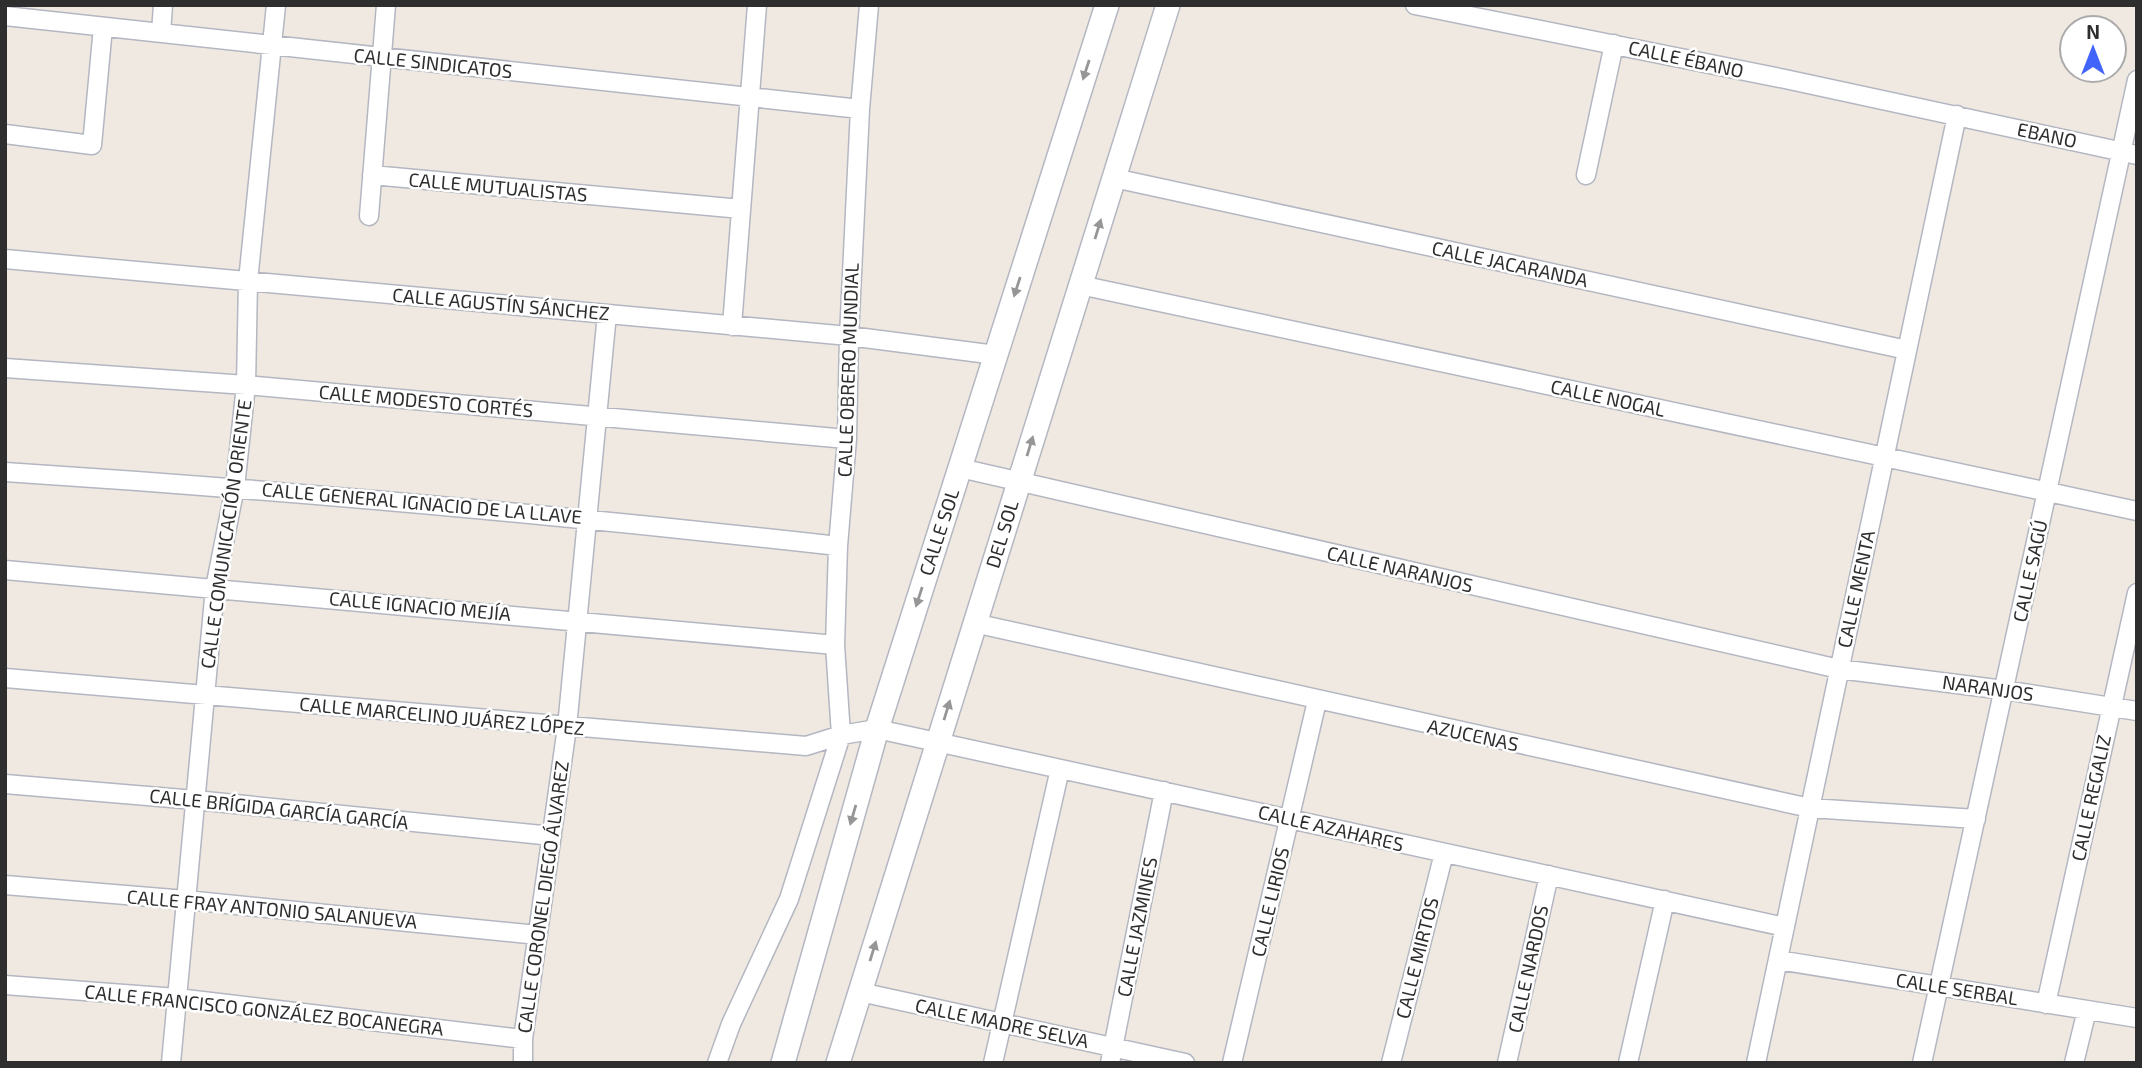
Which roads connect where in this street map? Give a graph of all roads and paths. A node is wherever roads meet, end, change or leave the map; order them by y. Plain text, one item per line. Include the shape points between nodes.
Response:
1 (163, 5) edge
2 (276, 5) edge
3 (386, 5) edge
4 (757, 5) edge
5 (869, 5) edge
6 (1107, 5) edge
7 (1168, 5) edge
8 (1415, 5) edge
9 (5, 16) edge
10 (103, 27) junction
11 (161, 33) junction
12 (1614, 44) junction
13 (272, 45) junction
14 (382, 57) junction
15 (2137, 80) edge
16 (750, 97) junction
17 (860, 109) junction
18 (1957, 115) junction
19 (5, 134) edge
20 (2129, 153) edge
21 (372, 175) junction
22 (1586, 175) dead end
23 (1114, 177) junction
24 (741, 209) junction
25 (369, 216) dead end
26 (5, 259) edge
27 (248, 281) junction
28 (1080, 285) junction
29 (607, 314) junction
30 (732, 326) junction
31 (849, 336) junction
32 (1907, 350) junction
33 (996, 355) junction
34 (5, 368) edge
35 (246, 385) junction
36 (597, 417) junction
37 (847, 439) junction
38 (1884, 457) junction
39 (960, 468) junction
40 (5, 472) edge
41 (1018, 482) junction
42 (235, 487) junction
43 (2047, 492) junction
44 (2137, 512) edge
45 (587, 518) junction
46 (838, 546) junction
47 (5, 570) edge
48 (215, 588) junction
49 (2137, 593) edge
50 (577, 620) junction
51 (974, 623) junction
52 (835, 645) junction
53 (1839, 669) junction
54 (5, 678) edge
55 (2004, 690) junction
56 (205, 694) junction
57 (1317, 701) junction
58 (2112, 706) junction
59 (2137, 711) edge
60 (567, 727) junction
61 (877, 729) junction
62 (841, 735) junction
63 (937, 742) junction
64 (1060, 769) junction
65 (5, 784) edge
66 (1164, 791) junction
67 (195, 800) junction
68 (1810, 808) junction
69 (1290, 819) junction
70 (1976, 819) junction
71 (552, 836) junction
72 (1444, 853) junction
73 (1549, 875) junction
74 (5, 885) edge
75 (186, 900) junction
76 (1665, 900) junction
77 (1785, 927) junction
78 (538, 935) junction
79 (1778, 960) junction
80 (5, 985) edge
81 (1939, 986) junction
82 (860, 992) junction
83 (177, 998) junction
84 (2046, 1004) junction
85 (2087, 1010) junction
86 (2137, 1018) edge
87 (1002, 1023) junction
88 (523, 1039) junction
89 (1112, 1055) edge
90 (171, 1063) edge
91 (523, 1063) edge
92 (717, 1063) edge
93 (783, 1063) edge
94 (838, 1063) edge
95 (993, 1063) edge
96 (1185, 1063) edge
97 (1232, 1063) edge
98 (1391, 1063) edge
99 (1507, 1063) edge
100 (1628, 1063) edge
101 (1756, 1063) edge
102 (1923, 1063) edge
103 (2074, 1063) edge

1 - 11 street
2 - 13 street, CALLE COMUNICACIÓN ORIENTE
3 - 14 street
4 - 16 street
5 - 17 street, CALLE OBRERO MUNDIAL
6 -> 33 street, CALLE SOL
7 - 23 street, DEL SOL
8 - 12 street, CALLE ÉBANO
9 - 10 street, CALLE SINDICATOS
10 - 11 street, CALLE SINDICATOS
10 - 19 street via 92,145
11 - 13 street, CALLE SINDICATOS
12 - 18 street, CALLE ÉBANO
12 - 22 street
13 - 14 street, CALLE SINDICATOS
13 - 27 street, CALLE COMUNICACIÓN ORIENTE
14 - 16 street, CALLE SINDICATOS
14 - 21 street
15 - 20 street, CALLE SAGÚ
16 - 17 street, CALLE SINDICATOS
16 - 24 street
17 - 31 street, CALLE OBRERO MUNDIAL
18 - 20 street, EBANO
18 - 32 street, CALLE MENTA
20 - 43 street, CALLE SAGÚ
21 - 24 street, CALLE MUTUALISTAS
21 - 25 street
28 -> 23 street, DEL SOL
23 - 32 street, CALLE JACARANDA
24 - 30 street
26 - 27 street, CALLE AGUSTÍN SÁNCHEZ
27 - 29 street, CALLE AGUSTÍN SÁNCHEZ
27 - 35 street, CALLE COMUNICACIÓN ORIENTE
28 - 38 street, CALLE NOGAL
41 -> 28 street, DEL SOL
29 - 30 street, CALLE AGUSTÍN SÁNCHEZ
29 - 36 street, CALLE CORONEL DIEGO ÁLVAREZ
30 - 31 street, CALLE AGUSTÍN SÁNCHEZ
31 - 33 street, CALLE AGUSTÍN SÁNCHEZ
31 - 37 street, CALLE OBRERO MUNDIAL
32 - 38 street, CALLE MENTA
33 - 39 street, CALLE SOL
34 - 35 street, CALLE MODESTO CORTÉS
35 - 36 street, CALLE MODESTO CORTÉS
35 - 42 street, CALLE COMUNICACIÓN ORIENTE
36 - 37 street, CALLE MODESTO CORTÉS
36 - 45 street, CALLE CORONEL DIEGO ÁLVAREZ
37 - 46 street, CALLE OBRERO MUNDIAL
38 - 43 street, CALLE NOGAL
38 - 53 street, CALLE MENTA
39 - 41 street, CALLE NARANJOS
39 -> 61 street, CALLE SOL
40 - 42 street, CALLE GENERAL IGNACIO DE LA LLAVE
41 - 51 street, DEL SOL
41 - 53 street, CALLE NARANJOS
42 - 45 street, CALLE GENERAL IGNACIO DE LA LLAVE
42 - 48 street, CALLE COMUNICACIÓN ORIENTE
43 - 44 street, CALLE NOGAL
43 - 55 street, CALLE SAGÚ
45 - 46 street, CALLE GENERAL IGNACIO DE LA LLAVE
45 - 50 street, CALLE CORONEL DIEGO ÁLVAREZ
46 - 52 street, CALLE OBRERO MUNDIAL
47 - 48 street, CALLE IGNACIO MEJÍA
48 - 50 street, CALLE IGNACIO MEJÍA
48 - 56 street, CALLE COMUNICACIÓN ORIENTE
49 - 58 street, CALLE REGALIZ
50 - 52 street, CALLE IGNACIO MEJÍA
50 - 60 street, CALLE CORONEL DIEGO ÁLVAREZ
51 - 57 street, AZUCENAS
63 -> 51 street, DEL SOL
52 - 62 street, CALLE OBRERO MUNDIAL
53 - 55 street, NARANJOS
53 - 68 street, CALLE MENTA
54 - 56 street, CALLE MARCELINO JUÁREZ LÓPEZ
55 - 58 street, NARANJOS
55 - 70 street, CALLE SAGÚ
56 - 60 street, CALLE MARCELINO JUÁREZ LÓPEZ
56 - 67 street, CALLE COMUNICACIÓN ORIENTE
57 - 68 street, AZUCENAS
57 - 69 street, CALLE LIRIOS
58 - 59 street, NARANJOS
58 - 84 street, CALLE REGALIZ
60 - 62 street, CALLE MARCELINO JUÁREZ LÓPEZ via 806,746
60 - 71 street, CALLE CORONEL DIEGO ÁLVAREZ
61 - 62 street, CALLE MARCELINO JUÁREZ LÓPEZ
61 - 63 street, CALLE AZAHARES
61 -> 93 street, CALLE SOL
62 - 92 street via 789,899
63 - 64 street, CALLE AZAHARES
82 -> 63 street, DEL SOL
64 - 66 street, CALLE AZAHARES
64 - 87 street
65 - 67 street, CALLE BRÍGIDA GARCÍA GARCÍA
66 - 69 street, CALLE AZAHARES
66 - 89 street, CALLE JAZMINES
67 - 71 street, CALLE BRÍGIDA GARCÍA GARCÍA
67 - 75 street, CALLE COMUNICACIÓN ORIENTE
68 - 70 street, AZUCENAS
68 - 77 street, CALLE MENTA
69 - 72 street, CALLE AZAHARES
69 - 97 street, CALLE LIRIOS
70 - 81 street, CALLE SAGÚ
71 - 78 street, CALLE CORONEL DIEGO ÁLVAREZ
72 - 73 street, CALLE AZAHARES
72 - 98 street, CALLE MIRTOS
73 - 76 street, CALLE AZAHARES
73 - 99 street, CALLE NARDOS
74 - 75 street, CALLE FRAY ANTONIO SALANUEVA
75 - 78 street, CALLE FRAY ANTONIO SALANUEVA
75 - 83 street, CALLE COMUNICACIÓN ORIENTE
76 - 77 street, CALLE AZAHARES
76 - 100 street
77 - 79 street, CALLE MENTA
78 - 88 street, CALLE CORONEL DIEGO ÁLVAREZ
79 - 81 street, CALLE SERBAL
79 - 101 street, CALLE MENTA
80 - 83 street, CALLE FRANCISCO GONZÁLEZ BOCANEGRA
81 - 84 street, CALLE SERBAL
81 - 102 street, CALLE SAGÚ
82 - 87 street, CALLE MADRE SELVA
82 - 94 street, DEL SOL
83 - 88 street, CALLE FRANCISCO GONZÁLEZ BOCANEGRA
83 - 90 street, CALLE COMUNICACIÓN ORIENTE
84 - 85 street, CALLE SERBAL
85 - 86 street, CALLE SERBAL
85 - 103 street
87 - 89 street, CALLE MADRE SELVA
87 - 95 street
88 - 91 street, CALLE CORONEL DIEGO ÁLVAREZ
89 - 96 street, CALLE MADRE SELVA

